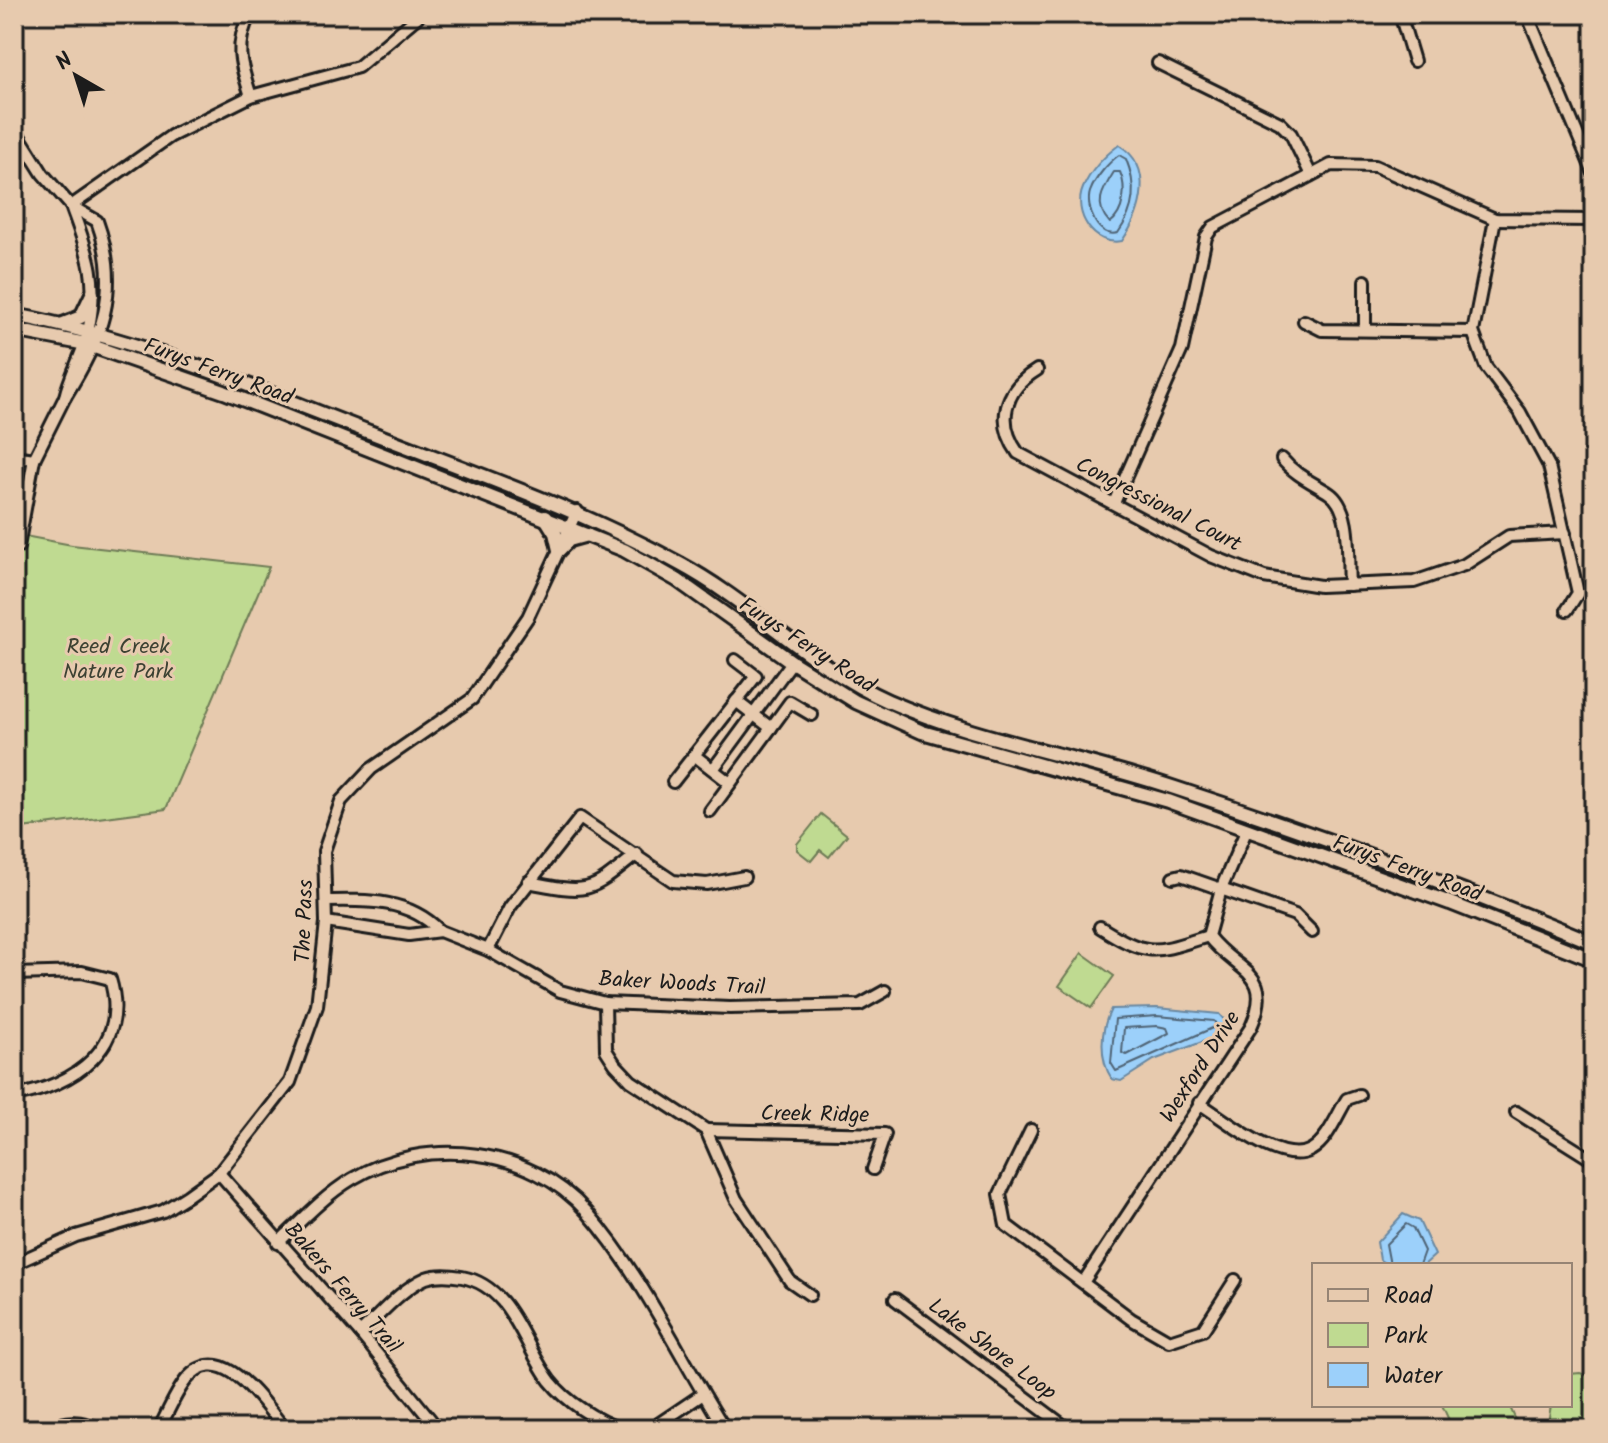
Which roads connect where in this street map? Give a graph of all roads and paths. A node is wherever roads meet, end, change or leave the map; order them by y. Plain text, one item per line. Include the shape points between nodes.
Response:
1 (250, 14) edge
2 (421, 14) edge
3 (1400, 14) edge
4 (1527, 14) edge
5 (1414, 61) dead end
6 (1158, 63) dead end
7 (251, 96) junction
8 (14, 128) edge
9 (1594, 174) edge
10 (1311, 175) junction
11 (71, 206) junction
12 (1495, 219) junction
13 (1594, 220) edge
14 (106, 246) junction
15 (89, 251) junction
16 (1365, 281) dead end
17 (92, 294) junction
18 (14, 315) edge
19 (1304, 321) dead end
20 (62, 324) junction
21 (14, 330) edge
22 (1365, 330) junction
23 (94, 331) junction
24 (1473, 332) junction
25 (87, 345) junction
26 (1037, 370) dead end
27 (333, 418) junction
28 (328, 432) junction
29 (14, 456) edge
30 (34, 459) junction
31 (1282, 459) dead end
32 (1114, 503) junction
33 (577, 511) junction
34 (545, 517) junction
35 (567, 526) junction
36 (1565, 533) junction
37 (588, 535) junction
38 (18, 547) dead end
39 (559, 550) junction
40 (1349, 585) junction
41 (1567, 610) dead end
42 (735, 660) dead end
43 (792, 662) junction
44 (736, 701) junction
45 (753, 714) junction
46 (812, 715) dead end
47 (771, 728) junction
48 (694, 755) junction
49 (714, 768) junction
50 (673, 782) dead end
51 (730, 783) junction
52 (710, 811) dead end
53 (1247, 829) junction
54 (637, 854) junction
55 (744, 877) dead end
56 (1173, 877) dead end
57 (528, 882) junction
58 (1221, 889) junction
59 (326, 901) junction
60 (326, 922) junction
61 (1100, 927) dead end
62 (440, 931) junction
63 (1312, 932) dead end
64 (1208, 936) junction
65 (1594, 943) edge
66 (488, 950) junction
67 (1594, 960) edge
68 (14, 974) edge
69 (885, 991) dead end
70 (605, 1003) junction
71 (1359, 1095) dead end
72 (14, 1096) edge
73 (1199, 1103) junction
74 (1516, 1112) dead end
75 (706, 1130) junction
76 (1031, 1130) dead end
77 (1594, 1161) edge
78 (873, 1169) dead end
79 (219, 1173) junction
80 (278, 1243) junction
81 (14, 1264) edge
82 (1235, 1280) dead end
83 (1084, 1281) junction
84 (810, 1295) dead end
85 (895, 1299) dead end
86 (360, 1333) junction
87 (703, 1394) junction
88 (14, 1422) edge
89 (19, 1429) edge
90 (46, 1429) edge
91 (99, 1429) edge
92 (159, 1429) edge
93 (285, 1429) edge
94 (438, 1429) edge
95 (621, 1429) edge
96 (651, 1429) edge
97 (725, 1429) edge
98 (1068, 1429) edge

1 - 7 street via 239,36
2 - 7 street via 358,67
3 - 5 street
4 - 9 street
6 - 10 street via 1280,123
7 - 11 street via 171,136
8 - 11 street
10 - 12 street via 1331,165 1375,166
10 - 32 street via 1225,218 1206,237 1182,349
11 - 14 street via 97,221
11 - 15 street
12 - 13 street
12 - 24 street
14 - 15 street
14 - 23 street via 109,297
15 - 17 street
16 - 22 street
17 - 20 main road via 81,317
17 - 23 street
18 - 20 main road, Furys Ferry Road
19 - 22 street via 1322,330
20 - 23 main road, Furys Ferry Road
21 - 25 main road, Furys Ferry Road
22 - 24 street
23 - 25 street
23 - 27 main road, Furys Ferry Road
24 - 36 street via 1486,367 1520,412 1549,466
25 - 28 main road, Furys Ferry Road
25 - 30 street
26 - 32 street, Congressional Court via 1026,377 1004,410 1006,437 1018,453
27 - 28 main road
27 - 33 main road, Furys Ferry Road
28 - 34 main road, Furys Ferry Road
29 - 30 street
30 - 38 street
31 - 40 street via 1290,470 1333,495 1343,513
32 - 40 street, Congressional Court via 1211,556 1264,577
33 - 35 street, The Pass
33 - 65 main road, Furys Ferry Road via 689,569 804,651 894,703 1000,741 1173,787
34 - 35 main road, Furys Ferry Road
34 - 39 main road
35 - 37 main road, Furys Ferry Road
35 - 39 street, The Pass
36 - 40 street, Congressional Court via 1509,536 1464,565 1414,582
36 - 41 street via 1578,593
37 - 39 main road via 569,540
37 - 43 main road, Furys Ferry Road via 677,580
39 - 59 street, The Pass via 528,617 472,699 371,769 341,801 324,851
42 - 44 street via 756,676
43 - 45 street
43 - 53 main road, Furys Ferry Road via 872,710 922,732 1168,801
44 - 45 street
44 - 48 street
45 - 47 street
45 - 49 street
46 - 47 street via 790,702
47 - 51 street
48 - 49 street
48 - 50 street
49 - 51 street
51 - 52 street
53 - 58 street
53 - 67 main road, Furys Ferry Road
54 - 55 street via 673,881 707,884
54 - 57 street via 602,882 578,892
54 - 57 street via 580,818
56 - 58 street
57 - 66 street
58 - 63 street via 1295,915
58 - 64 street
59 - 60 street, The Pass
59 - 62 street, Baker Woods Trail via 401,906 422,914
60 - 62 street, Baker Woods Trail via 409,935
60 - 79 street, The Pass via 317,1006 290,1082
61 - 64 street via 1133,948 1151,950
62 - 66 street, Baker Woods Trail
64 - 73 street, Wexford Drive via 1256,980 1262,998 1251,1027
66 - 70 street, Baker Woods Trail via 560,991
68 - 72 street via 82,972 110,979 116,1009 109,1035 92,1061 43,1091
69 - 70 street, Baker Woods Trail via 860,1005 730,1008
70 - 75 street via 606,1050 615,1064 631,1081
71 - 73 street via 1347,1099 1323,1139 1309,1151 1290,1154 1269,1148
73 - 83 street, Wexford Drive
74 - 77 street
75 - 78 street, Creek Ridge via 885,1134
75 - 84 street via 736,1199 790,1281
76 - 83 street via 1000,1194 1006,1225
79 - 80 street, Bakers Ferry Trail
79 - 81 street, The Pass via 163,1211 76,1236
80 - 86 street, Bakers Ferry Trail
80 - 87 street via 322,1199 376,1167 414,1156 495,1156 541,1174 585,1209 612,1243
82 - 83 street via 1203,1330 1169,1341
85 - 98 street, Lake Shore Loop
86 - 94 street, Bakers Ferry Trail
86 - 95 street via 428,1277 450,1274 477,1280 501,1299 550,1381 567,1398
87 - 96 street
87 - 97 street
88 - 89 street
90 - 91 street via 63,1422 84,1422
92 - 93 street via 186,1380 201,1368 214,1366 236,1372

